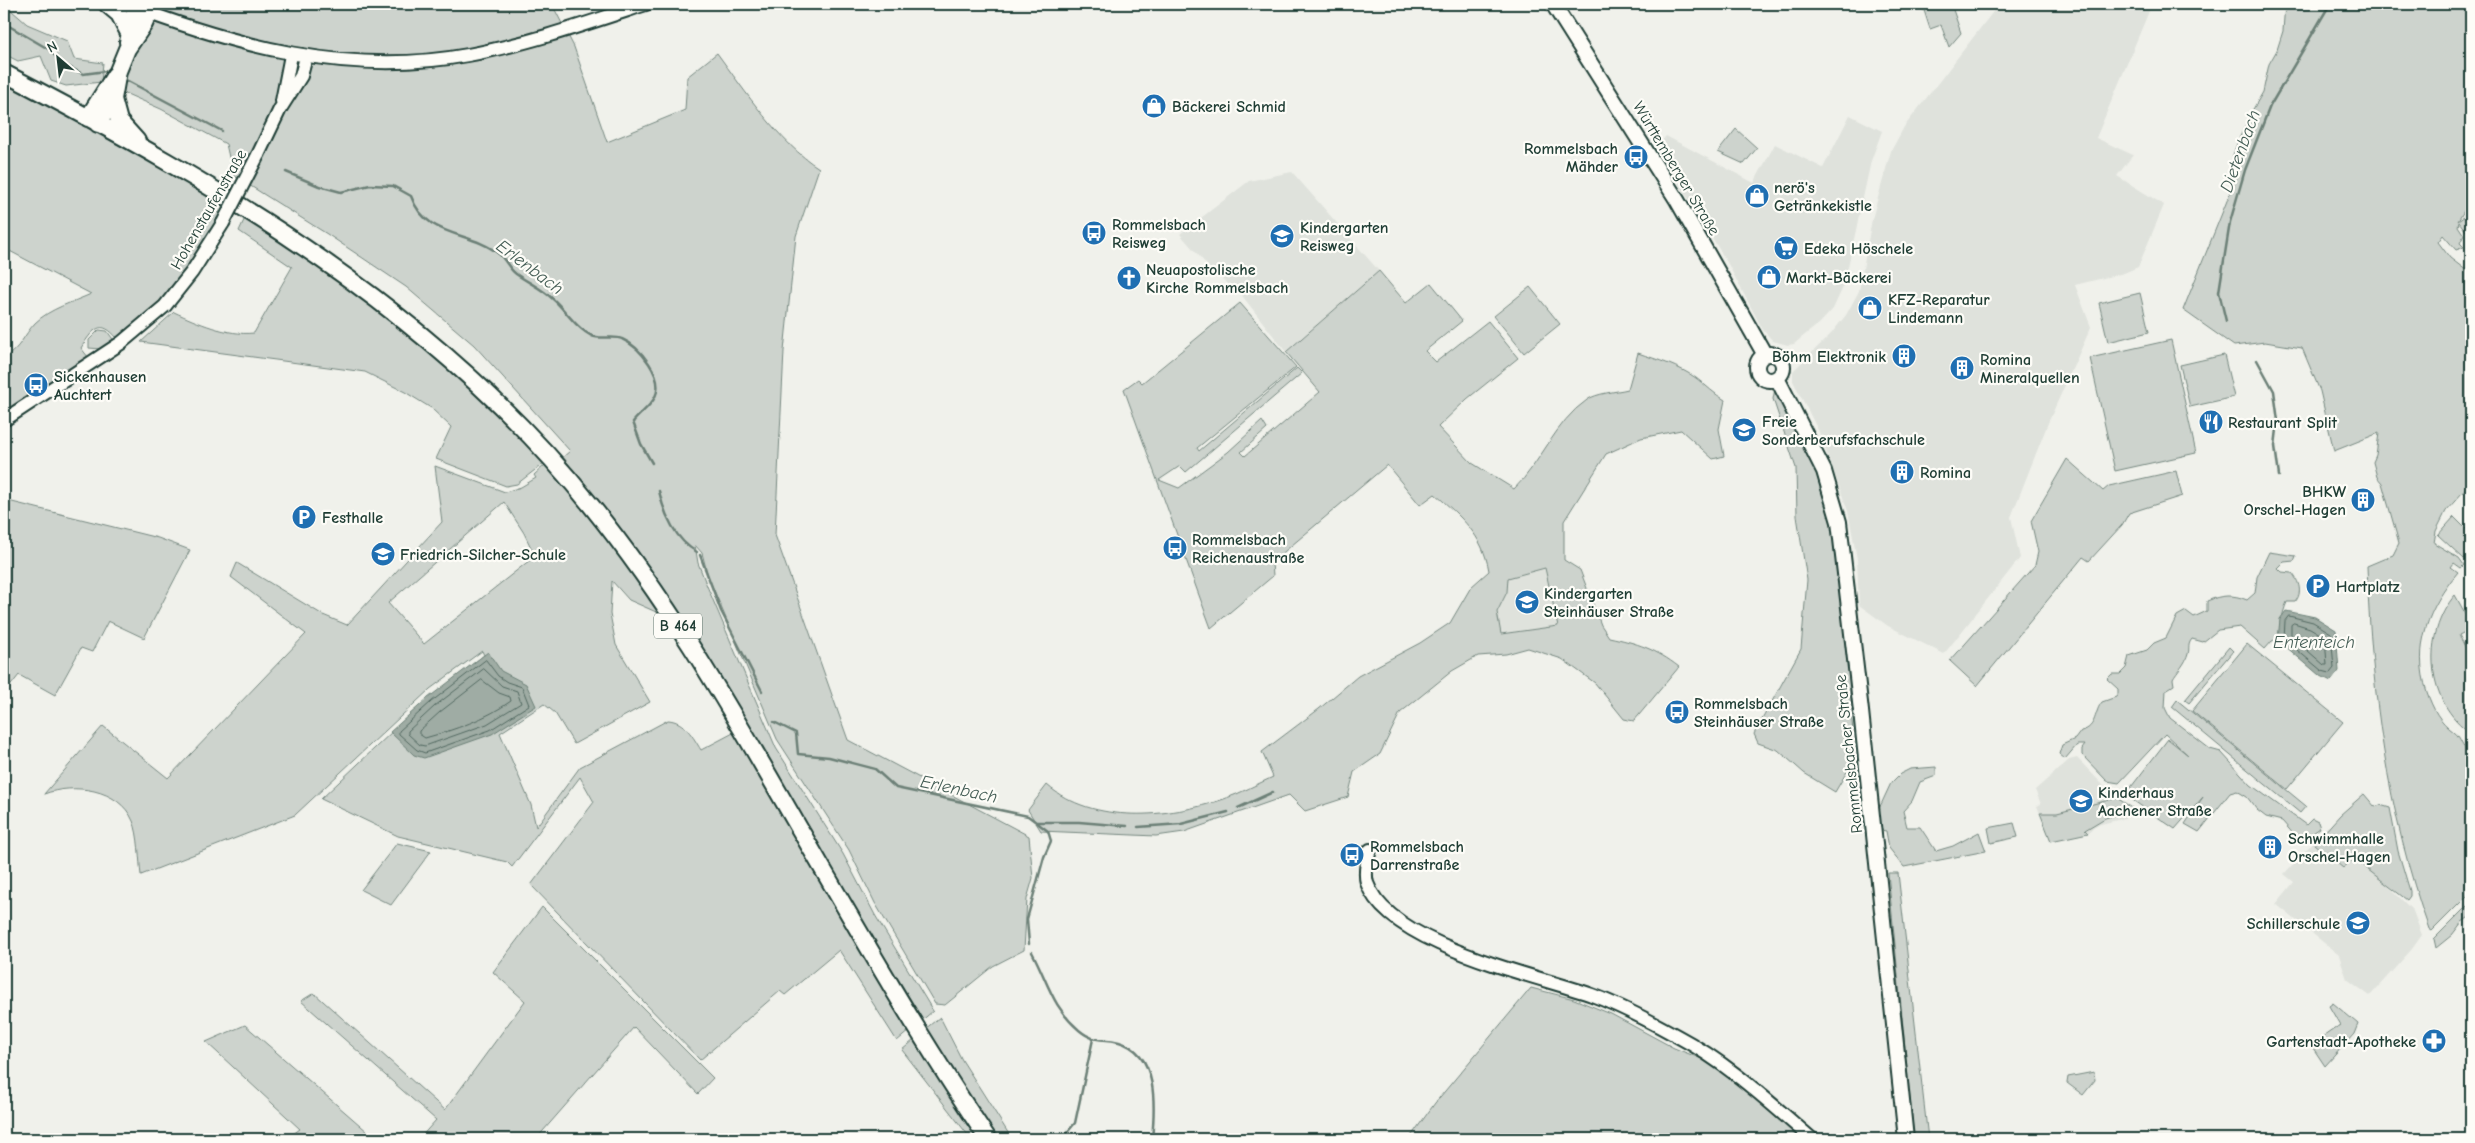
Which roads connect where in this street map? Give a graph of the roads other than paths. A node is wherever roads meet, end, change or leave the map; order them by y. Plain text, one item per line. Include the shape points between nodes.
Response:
1 (107, 4) edge
2 (646, 4) edge
3 (1553, 4) edge
4 (136, 8) edge
5 (128, 41) junction
6 (291, 55) junction
7 (306, 57) junction
8 (4, 73) edge
9 (108, 96) junction
10 (280, 109) junction
11 (93, 121) junction
12 (152, 154) junction
13 (1777, 378) joint
14 (4, 420) edge
15 (1370, 850) dead end
16 (988, 1139) edge
17 (1812, 1139) edge
18 (1906, 1139) edge

1 - 5 main road via 119,14
2 - 7 street via 467,55 409,62 358,63
3 - 13 main road, Württemberger Straße via 1677,200 1765,355 1773,354 1782,361 1783,369
4 - 5 main road via 144,24
4 - 6 street
5 - 9 main road
6 - 7 street
6 - 10 street, Hohenstaufenstraße
7 - 10 street, Hohenstaufenstraße via 302,76
8 - 11 main road, B 464
9 - 11 main road
9 - 12 main road via 120,121
10 - 14 street, Hohenstaufenstraße, bridge via 222,223 192,272 165,306 121,343
11 - 12 main road, B 464
12 - 16 main road, B 464 via 287,236 391,309 455,362 500,405 591,505 655,592 706,670 941,1069
13 - 18 main road, Rommelsbacher Straße via 1820,462 1839,522
15 - 17 street via 1366,872 1371,890 1388,910 1414,931 1454,950 1594,996 1662,1028 1731,1069

